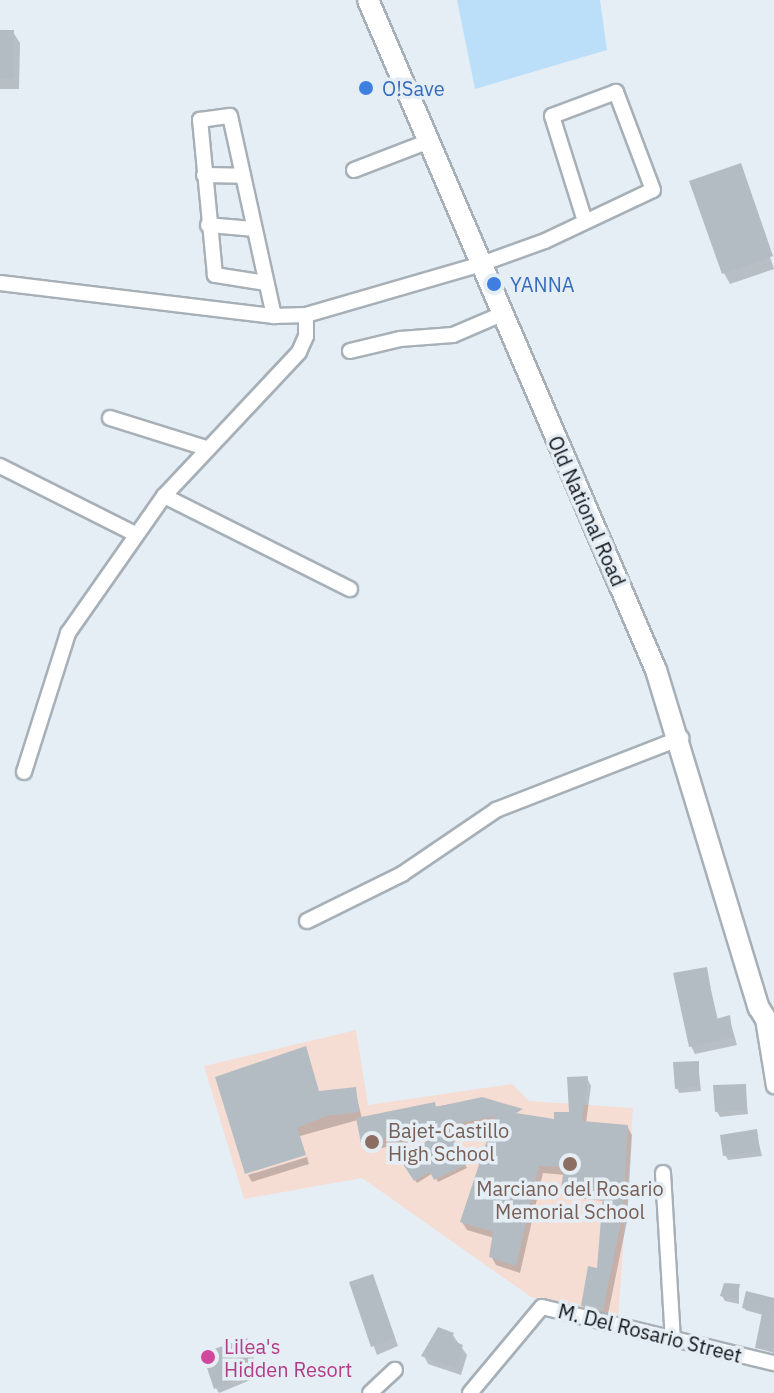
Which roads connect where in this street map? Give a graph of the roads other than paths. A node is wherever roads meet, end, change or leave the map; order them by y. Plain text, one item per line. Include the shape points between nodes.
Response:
1 (368, 0) edge
2 (429, 141) junction
3 (354, 170) dead end
4 (204, 175) junction
5 (243, 176) junction
6 (585, 221) junction
7 (208, 225) junction
8 (254, 229) junction
9 (481, 264) junction
10 (0, 283) edge
11 (266, 283) junction
12 (502, 314) junction
13 (306, 315) junction
14 (274, 316) junction
15 (350, 351) dead end
16 (110, 418) dead end
17 (206, 448) junction
18 (0, 466) edge
19 (164, 496) junction
20 (135, 534) junction
21 (350, 589) dead end
22 (681, 738) junction
23 (24, 772) dead end
24 (307, 921) dead end
25 (768, 1025) edge
26 (774, 1086) edge
27 (663, 1173) dead end
28 (673, 1340) junction
29 (774, 1363) edge
30 (395, 1370) dead end
31 (370, 1393) edge
32 (470, 1393) edge

1 - 2 main road, Old National Road
2 - 3 street
2 - 9 main road, Old National Road
4 - 5 street
4 - 5 street via 200,120 230,116
4 - 7 street
5 - 8 street
6 - 6 street via 552,116 616,92 653,190
6 - 9 street
7 - 8 street
7 - 11 street via 215,275
8 - 11 street
9 - 12 main road, Old National Road
9 - 13 street
10 - 14 street
11 - 14 street
12 - 15 street via 453,335 392,340
12 - 22 main road, Old National Road
13 - 14 street
13 - 17 street via 299,352
16 - 17 street
17 - 19 street
18 - 20 street
19 - 20 street
19 - 21 street
20 - 23 street via 68,633
22 - 24 street via 496,810 402,874
22 - 25 main road, Old National Road
25 - 26 street
27 - 28 street
28 - 29 street, M. Del Rosario Street
28 - 32 street, M. Del Rosario Street via 542,1307
30 - 31 street

